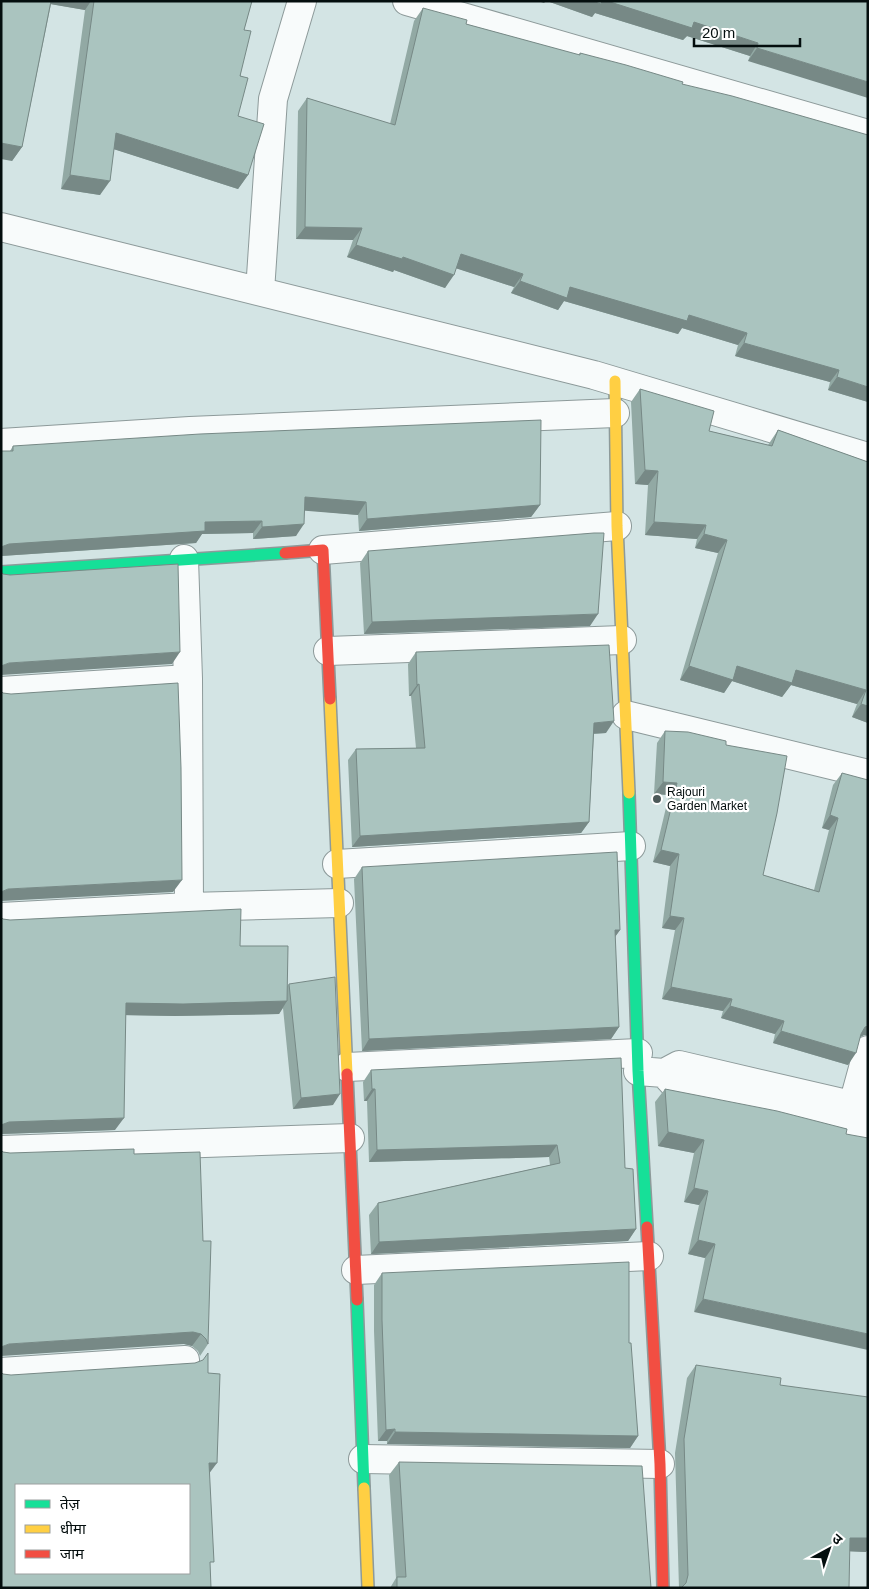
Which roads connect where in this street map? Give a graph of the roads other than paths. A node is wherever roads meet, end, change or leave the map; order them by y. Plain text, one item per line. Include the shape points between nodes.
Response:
1 (302, 1) edge
2 (407, 1) edge
3 (868, 134) edge
4 (1, 227) edge
5 (260, 291) junction
6 (615, 381) junction
7 (615, 413) junction
8 (1, 443) edge
9 (868, 457) edge
10 (616, 526) junction
11 (323, 550) junction
12 (184, 559) junction
13 (1, 572) edge
14 (622, 640) junction
15 (328, 651) junction
16 (188, 680) junction
17 (1, 691) edge
18 (626, 714) junction
19 (868, 774) edge
20 (631, 846) junction
21 (337, 864) junction
22 (339, 903) junction
23 (189, 907) junction
24 (1, 917) edge
25 (868, 1050) edge
26 (647, 1066) junction
27 (347, 1067) junction
28 (859, 1119) edge
29 (350, 1138) junction
30 (1, 1150) edge
31 (649, 1256) junction
32 (356, 1270) junction
33 (185, 1360) dead end
34 (1, 1372) edge
35 (364, 1460) junction
36 (660, 1464) junction
37 (368, 1588) edge
38 (663, 1588) edge

1 - 5 street via 273,100
2 - 3 street
4 - 5 street
5 - 6 street
6 - 7 street
6 - 9 street
7 - 8 street
7 - 10 street
10 - 11 street
10 - 14 street
11 - 12 street
11 - 15 street
12 - 13 street
12 - 16 street
14 - 15 street
14 - 18 street
15 - 21 street
16 - 17 street
16 - 23 street
18 - 19 street
18 - 20 street
20 - 21 street
20 - 26 street
21 - 22 street
22 - 23 street
22 - 27 street
23 - 24 street
25 - 28 street
26 - 27 street
26 - 28 street via 679,1065
26 - 31 street
27 - 29 street
29 - 30 street
29 - 32 street
31 - 32 street
31 - 36 street
32 - 35 street
33 - 34 street
35 - 36 street
35 - 37 street
36 - 38 street

